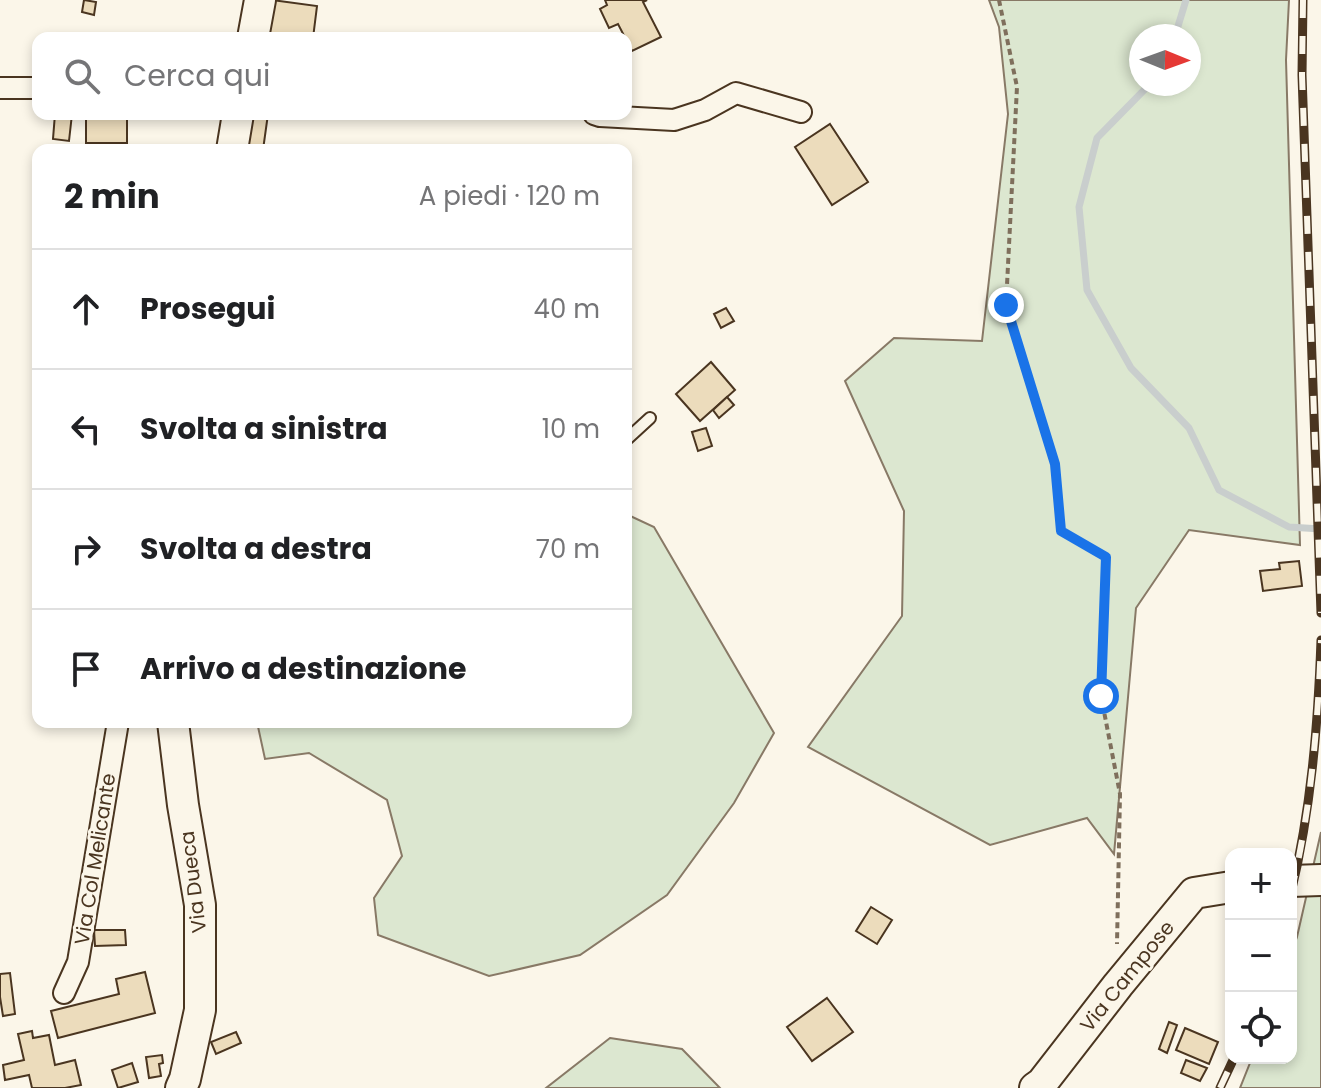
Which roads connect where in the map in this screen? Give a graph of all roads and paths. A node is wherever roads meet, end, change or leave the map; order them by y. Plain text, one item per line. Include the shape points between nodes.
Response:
1 (260, 0) edge
2 (999, 0) edge
3 (254, 32) edge
4 (0, 88) edge
5 (32, 88) edge
6 (801, 112) dead end
7 (632, 118) edge
8 (237, 120) edge
9 (233, 144) edge
10 (650, 418) dead end
11 (632, 434) edge
12 (117, 728) edge
13 (174, 728) edge
14 (1321, 880) edge
15 (1297, 881) edge
16 (1225, 888) edge
17 (1118, 985) junction
18 (64, 993) dead end
19 (181, 1088) edge
20 (1035, 1088) edge

1 - 3 street
2 - 17 path via 1017,87 1006,305 1055,464 1061,531 1106,557 1101,696 1120,794
4 - 5 street
6 - 7 street via 736,93 674,120
8 - 9 street
10 - 11 lane
12 - 18 street, Via Col Melicante via 78,962
13 - 19 street, Via Dueca via 200,905 200,1010
14 - 15 street
16 - 17 street, Via Campose via 1194,893
17 - 20 street, Via Campose

